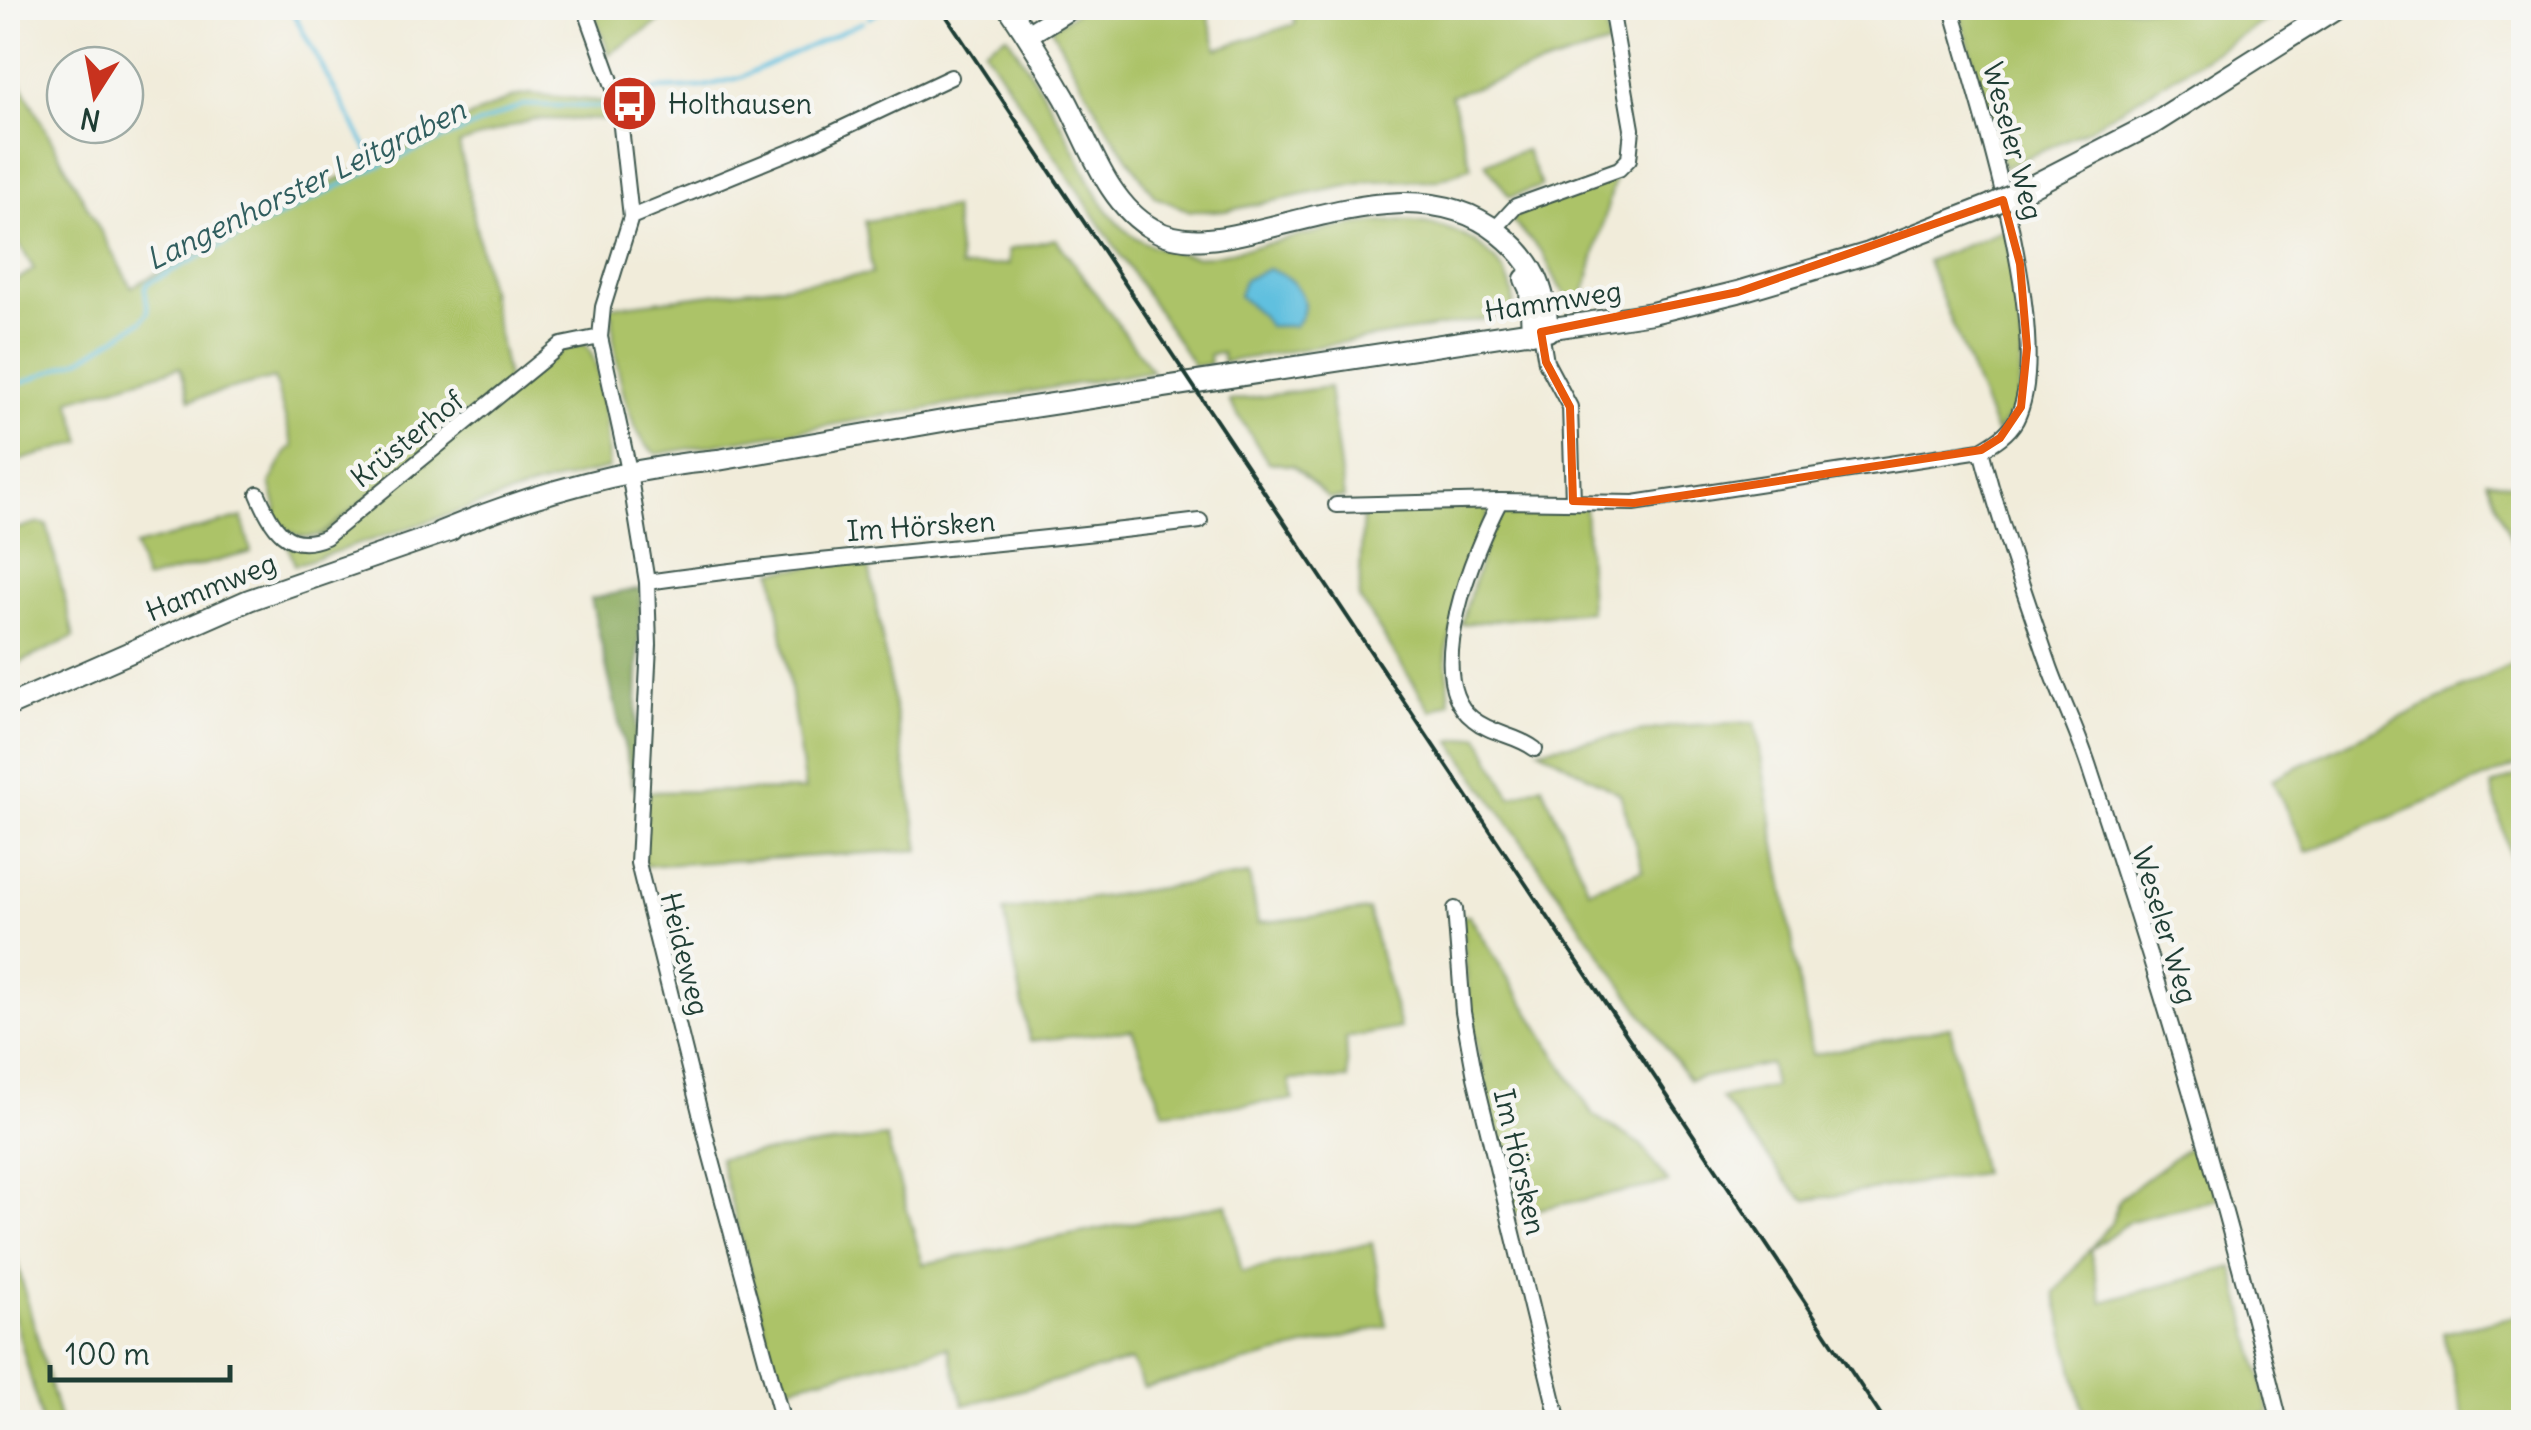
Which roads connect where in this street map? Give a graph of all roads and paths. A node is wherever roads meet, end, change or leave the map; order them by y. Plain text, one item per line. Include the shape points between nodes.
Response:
1 (586, 8) edge
2 (1009, 8) edge
3 (1071, 8) edge
4 (1611, 8) edge
5 (1952, 8) edge
6 (2336, 8) edge
7 (1028, 35) junction
8 (952, 77) dead end
9 (631, 217) junction
10 (1499, 234) junction
11 (1540, 332) junction
12 (600, 336) junction
13 (1981, 450) junction
14 (630, 480) junction
15 (258, 494) dead end
16 (1500, 501) junction
17 (1573, 501) junction
18 (1336, 505) dead end
19 (1200, 521) dead end
20 (647, 582) junction
21 (8, 706) edge
22 (1536, 750) dead end
23 (1455, 910) dead end
24 (783, 1422) edge
25 (1558, 1422) edge
26 (2280, 1422) edge

1 - 9 street via 618,100
2 - 7 main road
3 - 7 main road
4 - 10 street via 1632,130 1629,159 1619,169 1516,206
5 - 13 street, Weseler Weg via 2020,264 2025,310 2021,407 2014,424
6 - 11 main road, Hammweg, bridge via 2154,123 1991,205 1869,254 1738,292
7 - 10 main road via 1120,200 1155,231 1216,238 1386,203 1467,214
8 - 9 street
9 - 12 street
10 - 11 main road via 1530,290
11 - 14 main road, Hammweg via 944,420 678,464
11 - 17 street via 1546,362 1570,407
12 - 14 street, Heideweg
12 - 15 street, Krüsterhof via 561,346 326,537 303,543 283,534
13 - 17 street via 1634,503
13 - 26 street, Weseler Weg via 2167,1016
14 - 20 street, Heideweg
14 - 21 main road, Hammweg via 440,532 249,600
16 - 17 street
16 - 18 street
16 - 22 street via 1469,570 1456,626 1454,697 1474,721
19 - 20 street, Im Hörsken
20 - 24 street, Heideweg via 638,863
23 - 25 street, Im Hörsken via 1474,1077

